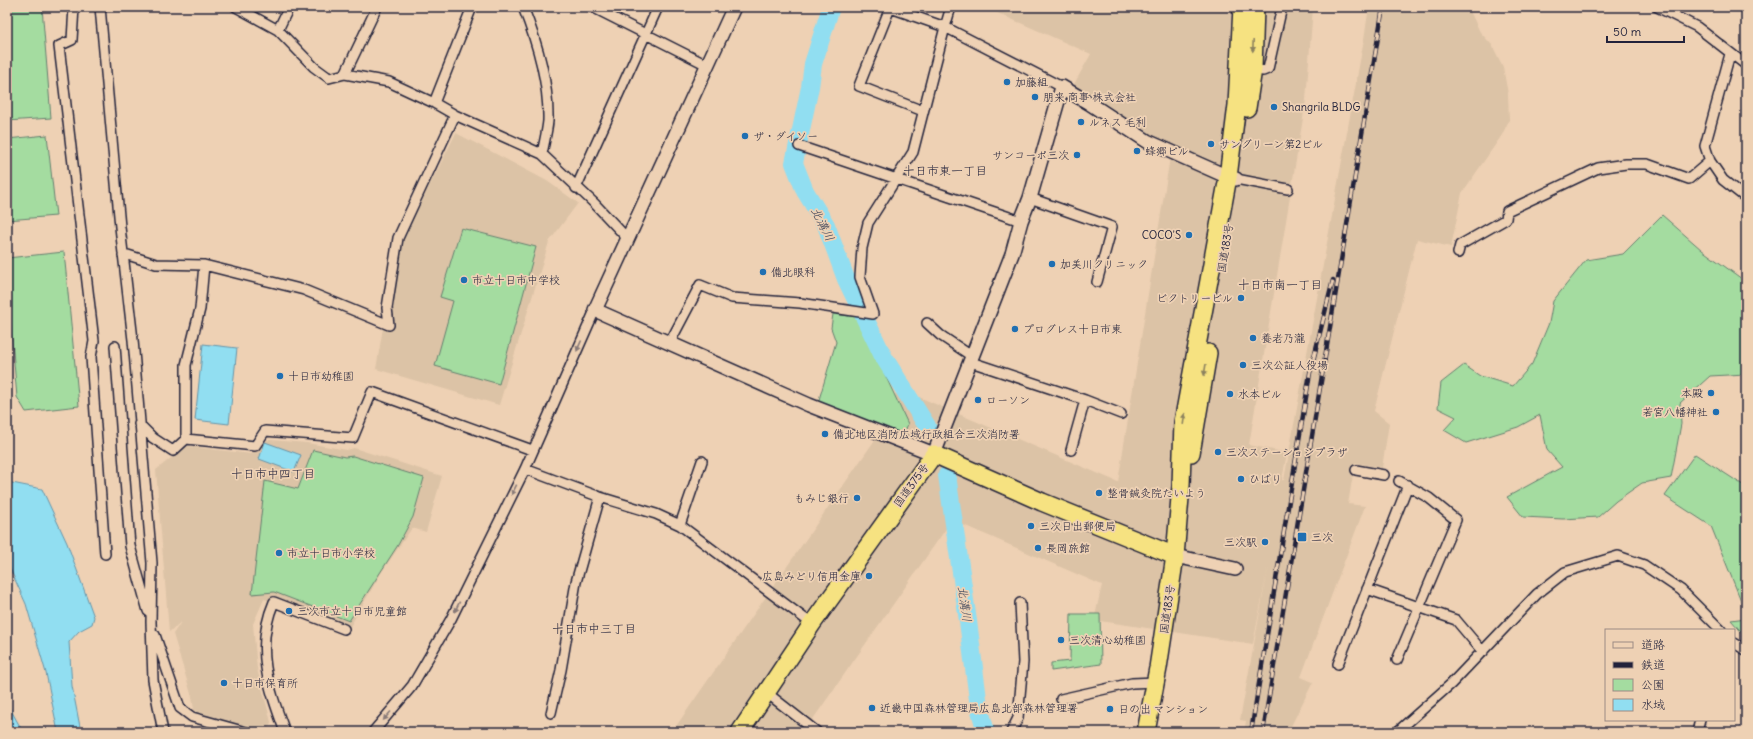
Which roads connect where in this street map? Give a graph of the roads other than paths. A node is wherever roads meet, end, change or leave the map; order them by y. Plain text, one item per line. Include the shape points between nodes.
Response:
1 (74, 7) edge
2 (100, 7) edge
3 (236, 7) edge
4 (289, 7) edge
5 (377, 7) edge
6 (472, 7) edge
7 (523, 7) edge
8 (592, 7) edge
9 (658, 7) edge
10 (734, 7) edge
11 (889, 7) edge
12 (951, 7) edge
13 (1242, 7) edge
14 (1255, 7) edge
15 (1282, 7) edge
16 (1657, 7) edge
17 (945, 27) junction
18 (278, 30) junction
19 (646, 34) junction
20 (1730, 54) junction
21 (707, 65) junction
22 (1746, 65) edge
23 (1252, 69) junction
24 (345, 74) junction
25 (1062, 87) junction
26 (434, 103) junction
27 (924, 112) junction
28 (455, 115) junction
29 (799, 146) dead end
30 (542, 154) junction
31 (1710, 161) junction
32 (1232, 178) junction
33 (897, 180) junction
34 (576, 188) junction
35 (1288, 189) dead end
36 (1030, 198) junction
37 (1746, 198) edge
38 (1021, 221) junction
39 (627, 238) junction
40 (1458, 254) dead end
41 (123, 256) junction
42 (204, 265) junction
43 (1097, 282) dead end
44 (595, 310) junction
45 (927, 323) dead end
46 (669, 344) junction
47 (114, 346) dead end
48 (972, 360) junction
49 (1085, 400) junction
50 (1122, 414) dead end
51 (139, 424) junction
52 (186, 439) junction
53 (532, 450) junction
54 (1071, 450) dead end
55 (934, 454) junction
56 (702, 461) dead end
57 (525, 468) junction
58 (1356, 470) dead end
59 (1384, 475) dead end
60 (1399, 481) dead end
61 (1408, 485) junction
62 (600, 497) junction
63 (680, 525) junction
64 (105, 554) dead end
65 (1175, 556) junction
66 (1235, 569) dead end
67 (1367, 589) junction
68 (1020, 603) dead end
69 (1420, 608) junction
70 (812, 624) junction
71 (152, 626) junction
72 (344, 628) dead end
73 (1720, 629) edge
74 (1735, 644) edge
75 (1746, 650) edge
76 (1483, 652) junction
77 (1398, 660) dead end
78 (1338, 664) dead end
79 (1156, 682) junction
80 (768, 693) junction
81 (1061, 699) dead end
82 (551, 713) dead end
83 (1700, 721) edge
84 (218, 729) edge
85 (163, 732) edge
86 (246, 732) edge
87 (285, 732) edge
88 (373, 732) edge
89 (740, 732) edge
90 (817, 732) edge
91 (1011, 732) edge
92 (1146, 732) edge
93 (1397, 732) edge
94 (1697, 732) edge

1 - 64 street via 72,40 59,46 94,341 91,356
2 - 41 street
3 - 18 street
4 - 18 street
5 - 24 street
6 - 26 street
7 - 30 street via 533,32 545,85 548,121
8 - 19 street
9 - 19 street
10 - 21 street
11 - 17 street
11 - 27 street via 859,86
12 - 17 street
13 - 32 highway, 国道183号
14 -> 23 highway, 国道183号
15 - 23 street via 1268,69
16 - 20 street via 1697,27
17 - 25 street
17 - 27 street
18 - 24 street via 314,67 329,78
19 - 21 street
19 - 34 street
20 - 22 street
20 - 31 street via 1705,146
21 - 39 street
23 - 32 highway, 国道183号
24 - 26 street via 389,82
25 - 32 street via 1147,141
25 - 36 street
26 - 28 street
27 - 33 street via 913,152
28 - 30 street
28 - 42 street via 398,238 387,308 389,325 304,290
29 - 33 street
30 - 34 street
31 - 37 street via 1723,180
31 - 40 street via 1689,179 1647,164 1598,168 1506,211 1506,219 1460,245
32 - 35 street
32 - 65 highway, 国道183号 via 1183,422
33 - 38 street
33 - 46 street via 868,223 862,248 860,277 873,314 732,298 700,286
34 - 39 street
36 - 38 street
36 - 43 street via 1112,227
38 - 48 street via 1012,254
39 - 44 street
41 - 42 street via 128,255 156,264
41 - 51 street
42 - 52 street via 200,309 186,366
44 - 46 street
44 -> 53 street
45 - 48 street
46 - 55 street via 809,405
47 - 71 street via 130,546
48 - 49 street
48 - 55 street via 951,406
49 - 50 street
49 - 54 street
51 - 52 street via 153,438 173,451
51 - 71 street via 152,562
52 - 53 street via 255,446 265,431 353,438 372,392
53 - 57 street
55 - 65 highway, 国道375号 via 1042,502
55 - 70 highway, 国道375号
56 - 63 street
57 - 62 street
57 -> 88 street via 451,619 412,686
58 - 59 street
60 - 61 street
61 - 67 street
61 - 69 street via 1456,520
62 - 63 street via 656,514
62 - 82 street via 576,582
63 - 70 street
65 - 66 street
65 - 79 highway, 国道183号
67 - 69 street
67 - 78 street
68 - 91 street via 1023,662 1018,718
69 - 76 street via 1456,620
69 - 77 street
70 - 80 highway, 国道375号
71 - 84 street via 180,708 192,717
71 - 85 street via 153,680
72 - 87 street via 274,602 263,645 270,690
73 - 76 street via 1681,590 1644,565 1618,556 1565,572 1537,594
74 - 75 street
76 - 93 street
79 - 81 street via 1132,682
79 - 92 highway, 国道183号
80 - 89 highway, 国道375号
80 - 90 street
83 - 94 street
84 - 86 street

